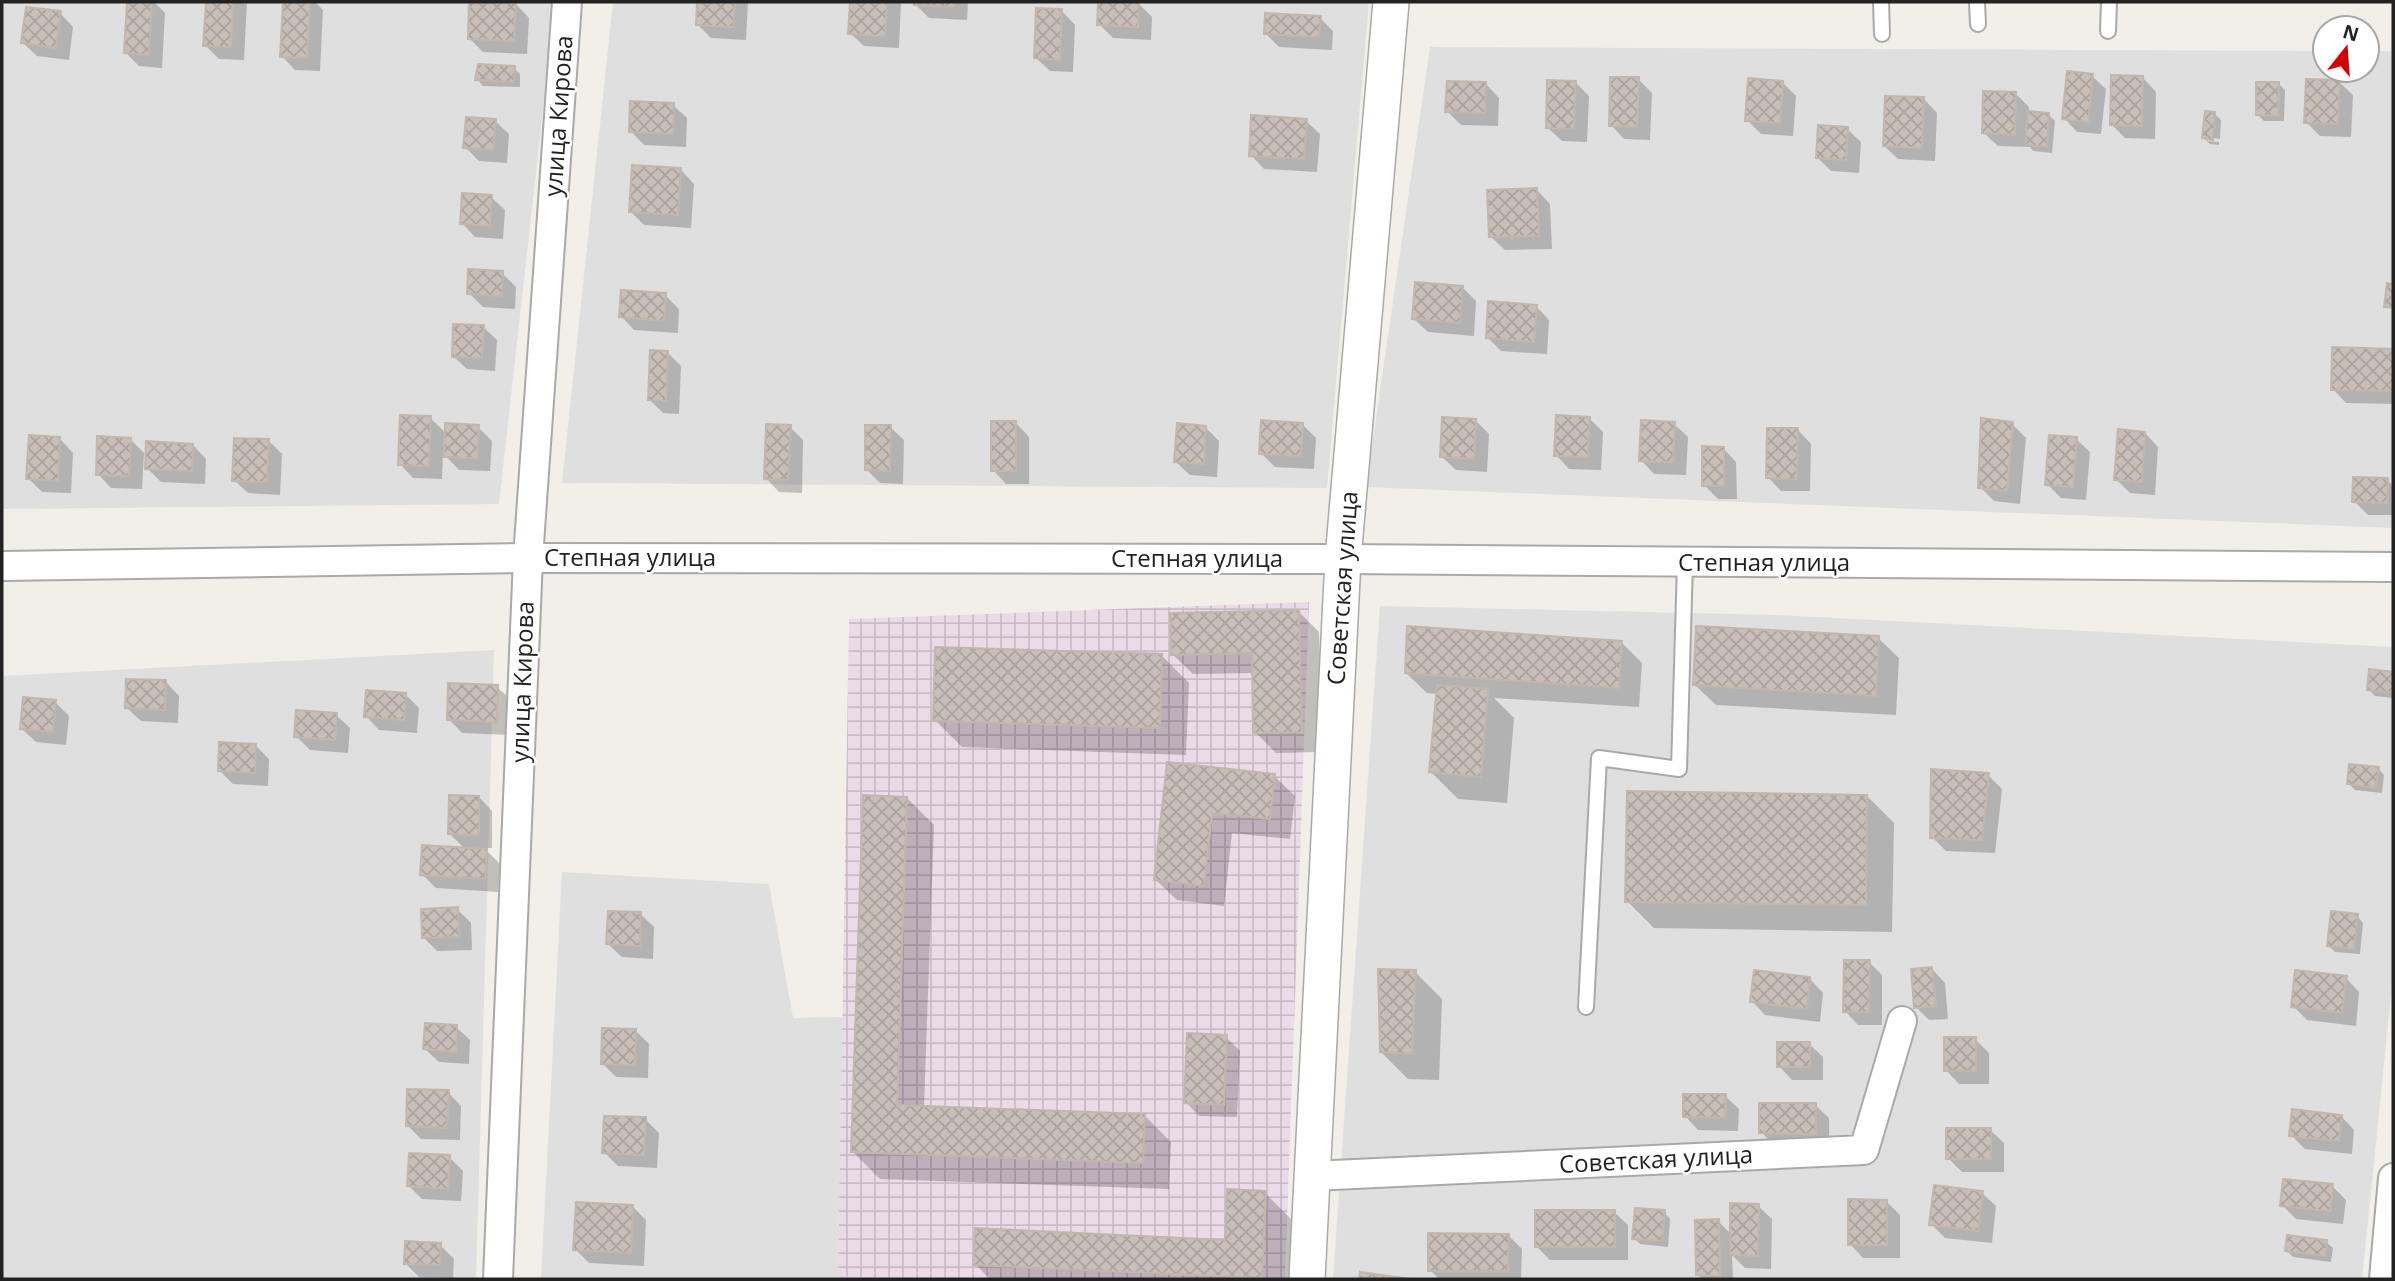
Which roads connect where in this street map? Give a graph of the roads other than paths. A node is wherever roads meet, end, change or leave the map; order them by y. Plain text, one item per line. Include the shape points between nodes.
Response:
1 (567, 2) edge
2 (1391, 2) edge
3 (1881, 2) edge
4 (1977, 2) edge
5 (2109, 2) edge
6 (1978, 24) dead end
7 (2109, 31) dead end
8 (1882, 34) dead end
9 (528, 558) junction
10 (1343, 559) junction
11 (1685, 563) junction
12 (2, 566) edge
13 (2393, 567) edge
14 (1586, 1007) dead end
15 (1902, 1021) dead end
16 (1312, 1176) junction
17 (2393, 1178) edge
18 (498, 1279) edge
19 (1307, 1279) edge
20 (2384, 1279) edge

1 - 9 street, улица Кирова
2 - 10 street, Советская улица
3 - 8 lane
4 - 6 lane
5 - 7 lane
9 - 10 street, Степная улица
9 - 12 street, Степная улица
9 - 18 street, улица Кирова
10 - 11 street, Степная улица
10 - 16 street, Советская улица
11 - 13 street, Степная улица
11 - 14 lane via 1679,769 1599,758
15 - 16 street, Советская улица via 1864,1150
16 - 19 street, Советская улица
17 - 20 street

